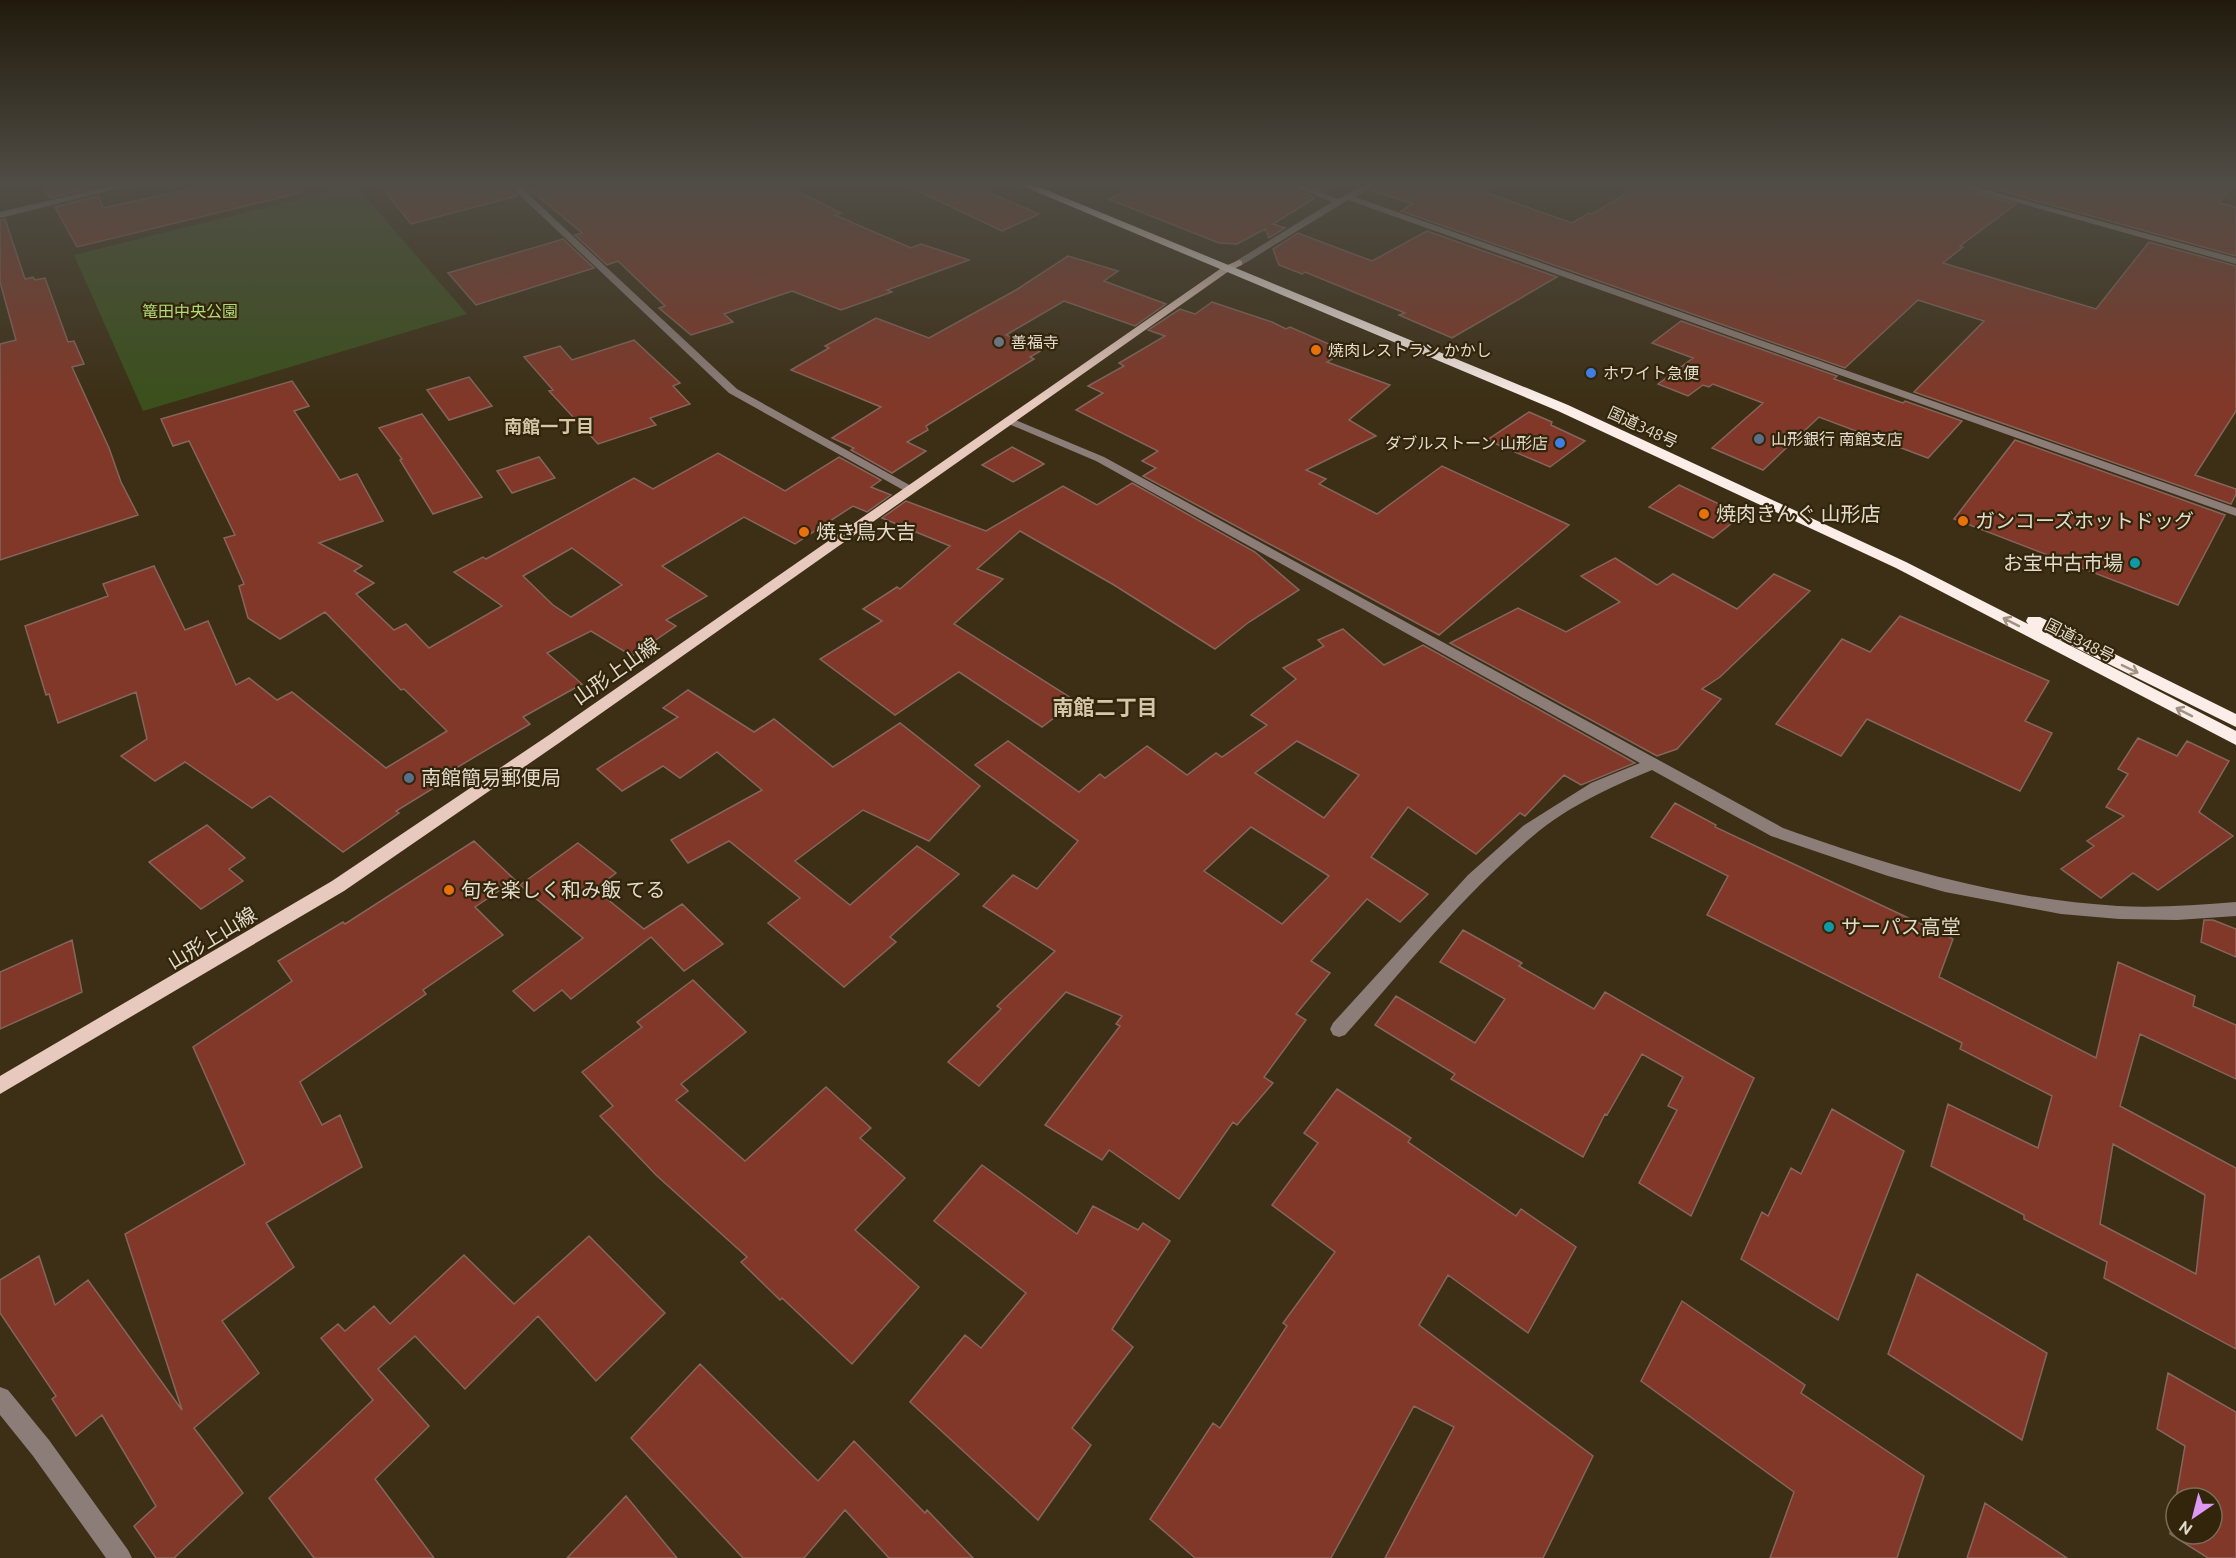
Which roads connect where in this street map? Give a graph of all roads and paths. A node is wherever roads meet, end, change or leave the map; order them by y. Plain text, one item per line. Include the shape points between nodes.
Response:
1 (588, 255) edge
2 (1203, 255) edge
3 (1206, 255) edge
4 (1251, 255) edge
5 (1502, 255) edge
6 (2213, 255) edge
7 (2236, 261) edge
8 (1232, 266) junction
9 (1008, 420) junction
10 (909, 489) junction
11 (2236, 512) edge
12 (2236, 721) edge
13 (2236, 739) edge
14 (1653, 764) junction
15 (2236, 909) edge
16 (1339, 1029) dead end
17 (0, 1086) edge
18 (0, 1398) edge
19 (120, 1558) edge

1 - 10 street via 733,391
2 - 8 highway, 国道348号
3 - 8 highway, 国道348号
4 - 8 street
5 - 11 street
6 - 7 street
8 - 9 main road, 山形上山線
8 -> 12 highway, 国道348号 via 1574,401 1878,543
13 -> 8 highway, 国道348号 via 1901,565 1563,408
9 - 10 main road, 山形上山線
9 - 14 street via 1100,459
10 - 17 main road, 山形上山線 via 338,886
14 - 15 street via 1778,832 1892,873 1935,884 2030,903 2122,914
14 - 16 street via 1596,787 1529,830 1474,880
18 - 19 street

